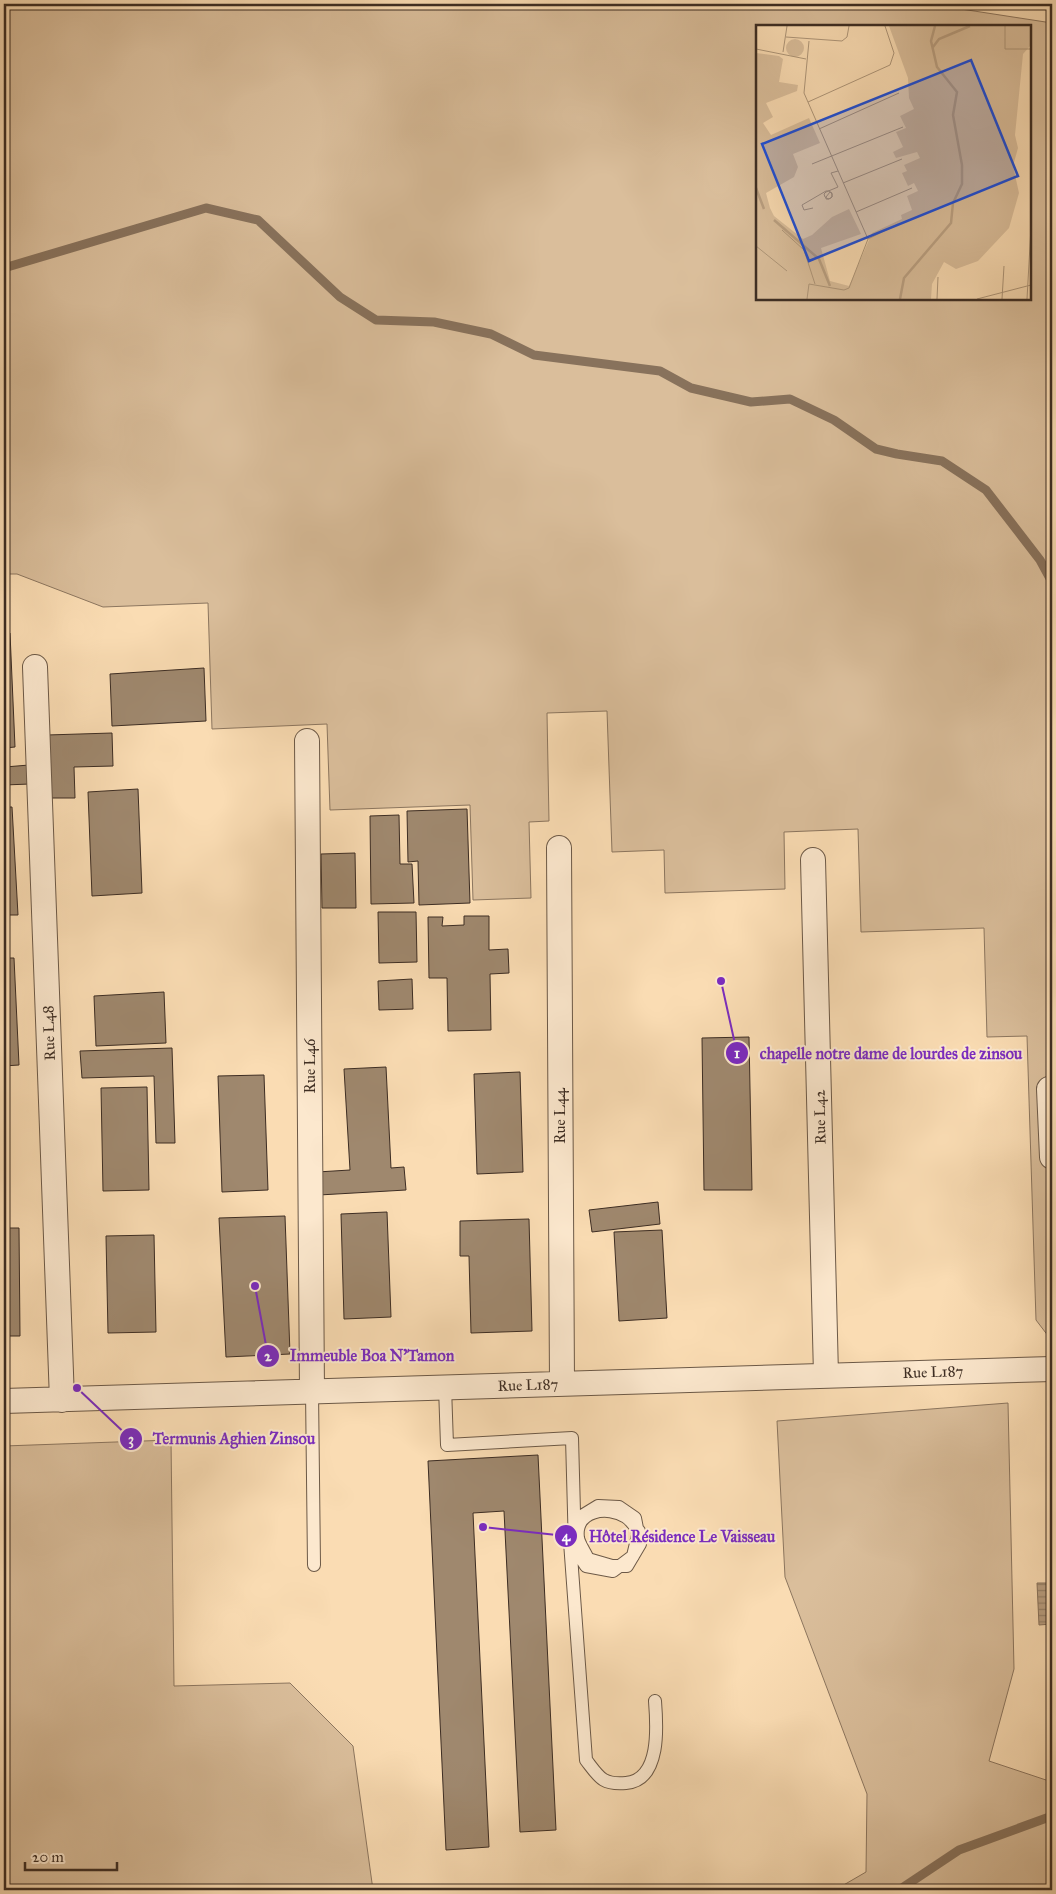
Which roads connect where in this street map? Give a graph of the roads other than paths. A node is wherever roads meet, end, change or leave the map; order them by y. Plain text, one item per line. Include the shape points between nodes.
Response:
1 (35, 667) dead end
2 (307, 741) dead end
3 (559, 848) dead end
4 (814, 860) dead end
5 (1049, 1089) dead end
6 (1052, 1157) edge
7 (1052, 1369) edge
8 (826, 1375) junction
9 (562, 1383) junction
10 (445, 1387) junction
11 (312, 1391) junction
12 (62, 1400) junction
13 (4, 1401) edge
14 (314, 1565) dead end
15 (655, 1701) dead end

1 - 12 street, Rue L48
2 - 11 street, Rue L46
3 - 9 street, Rue L44
4 - 8 street, Rue L42
5 - 6 street
7 - 8 street, Rue L187
8 - 9 street, Rue L187
9 - 10 street, Rue L187
10 - 11 street, Rue L187
10 - 15 lane via 447,1446 572,1438 574,1503 574,1512 574,1530 574,1540 575,1549 586,1566 613,1570 620,1566 627,1561 633,1556 635,1548 637,1540 639,1531 633,1524 627,1517 609,1510 586,1516 578,1527 578,1539 588,1559 612,1566 620,1566 627,1566 631,1559 636,1551 640,1544 638,1535 636,1527 635,1518 618,1507 598,1506 580,1517 576,1526 573,1534 570,1542 586,1760 600,1778 612,1784 642,1777 651,1763 655,1744
11 - 12 street, Rue L187
11 - 14 lane
12 - 13 street, Rue L187

